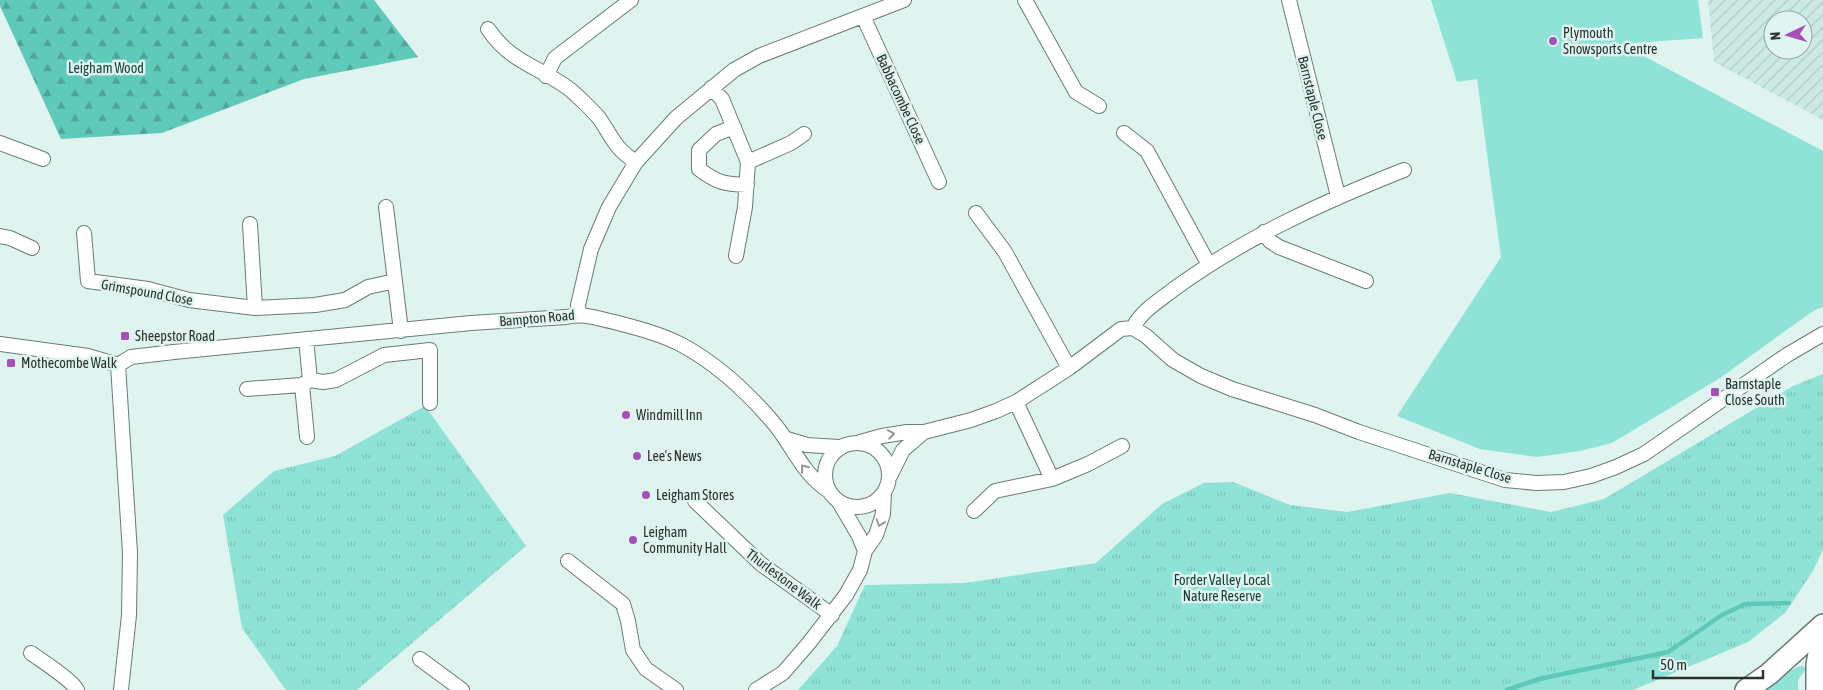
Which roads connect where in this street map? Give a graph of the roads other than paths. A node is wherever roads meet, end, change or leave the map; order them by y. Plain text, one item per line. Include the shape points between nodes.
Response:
1 (631, 0) edge
2 (904, 0) edge
3 (1025, 0) edge
4 (1290, 0) edge
5 (863, 16) junction
6 (488, 29) dead end
7 (546, 76) junction
8 (711, 88) junction
9 (1099, 106) dead end
10 (734, 127) junction
11 (1124, 133) dead end
12 (804, 134) dead end
13 (0, 143) edge
14 (43, 159) dead end
15 (636, 162) junction
16 (748, 162) junction
17 (1404, 170) dead end
18 (939, 182) dead end
19 (747, 185) junction
20 (1338, 196) junction
21 (386, 207) dead end
22 (976, 213) dead end
23 (250, 224) dead end
24 (1264, 232) junction
25 (84, 233) dead end
26 (0, 236) edge
27 (32, 248) dead end
28 (736, 256) dead end
29 (1210, 265) junction
30 (394, 281) junction
31 (1366, 281) dead end
32 (255, 308) junction
33 (579, 314) junction
34 (1133, 328) junction
35 (401, 331) junction
36 (1823, 334) edge
37 (306, 339) junction
38 (0, 344) edge
39 (118, 365) junction
40 (1069, 368) junction
41 (306, 382) junction
42 (247, 389) dead end
43 (1016, 402) junction
44 (430, 403) dead end
45 (924, 432) junction
46 (307, 437) dead end
47 (787, 439) junction
48 (860, 442) junction
49 (1122, 446) dead end
50 (839, 448) junction
51 (890, 476) junction
52 (1052, 479) junction
53 (884, 493) junction
54 (834, 497) junction
55 (695, 502) dead end
56 (974, 511) dead end
57 (865, 551) junction
58 (568, 561) dead end
59 (832, 615) junction
60 (1823, 625) edge
61 (1823, 630) edge
62 (31, 653) dead end
63 (420, 659) dead end
64 (77, 690) edge
65 (121, 690) edge
66 (462, 690) edge
67 (676, 690) edge
68 (756, 690) edge
69 (1746, 690) edge
70 (1817, 690) edge

1 - 7 street via 556,58
2 - 5 street
3 - 9 street via 1076,92
4 - 20 street, Barnstaple Close
5 - 8 street via 759,56
5 - 18 street, Babbacombe Close
6 - 7 street via 509,54
7 - 15 street via 569,89 598,117 617,148
8 - 10 street via 722,99
8 - 15 street via 676,118
10 - 16 street
10 - 19 street via 716,134 699,150 698,169 723,184
11 - 29 street via 1148,151
12 - 16 street
13 - 14 street
15 - 33 street via 609,207 591,249 578,305
16 - 19 street
17 - 20 street
19 - 28 street
20 - 24 street
21 - 30 street
22 - 40 street via 1005,252
23 - 32 street
24 - 29 street
24 - 31 street via 1279,247
25 - 32 street, Grimspound Close via 88,281 148,289 189,300
26 - 27 street
29 - 34 street via 1148,309
30 - 32 street, Grimspound Close via 368,287 345,300
30 - 35 street
33 - 35 street, Bampton Road
33 - 47 street, Bampton Road via 655,333 682,345 710,362 740,387
34 - 36 street, Barnstaple Close via 1173,360 1232,389 1505,480 1536,482 1564,482 1592,476 1644,454 1787,355
34 - 40 street via 1121,329
35 - 37 street, Bampton Road
37 - 39 street, Bampton Road via 131,357
37 - 41 street
38 - 39 street via 88,356
39 - 65 street via 130,553 129,615
40 - 43 street
41 - 42 street
41 - 44 street via 336,380 384,355 430,350
41 - 46 street
43 - 45 street via 971,420
43 - 52 street
48 -> 45 street via 882,436
45 - 51 street via 903,450
47 - 50 street via 806,445
54 -> 47 street, Bampton Road via 810,476
48 - 50 street
48 - 51 street via 873,446 884,456
49 - 52 street
50 - 54 street via 829,458 825,471
51 - 53 street
52 - 56 street via 996,491
53 - 54 street, Bampton Road via 864,507 850,507
53 -> 57 street, Thurlestone Walk via 883,514 876,535
54 - 57 street via 860,536
55 - 59 street, Thurlestone Walk via 760,564
57 - 59 street, Thurlestone Walk via 860,570
58 - 67 street via 623,604 633,650 646,669
59 - 68 street, Thurlestone Walk via 783,673
60 - 69 main road
61 - 70 main road
62 - 64 street
63 - 66 street

